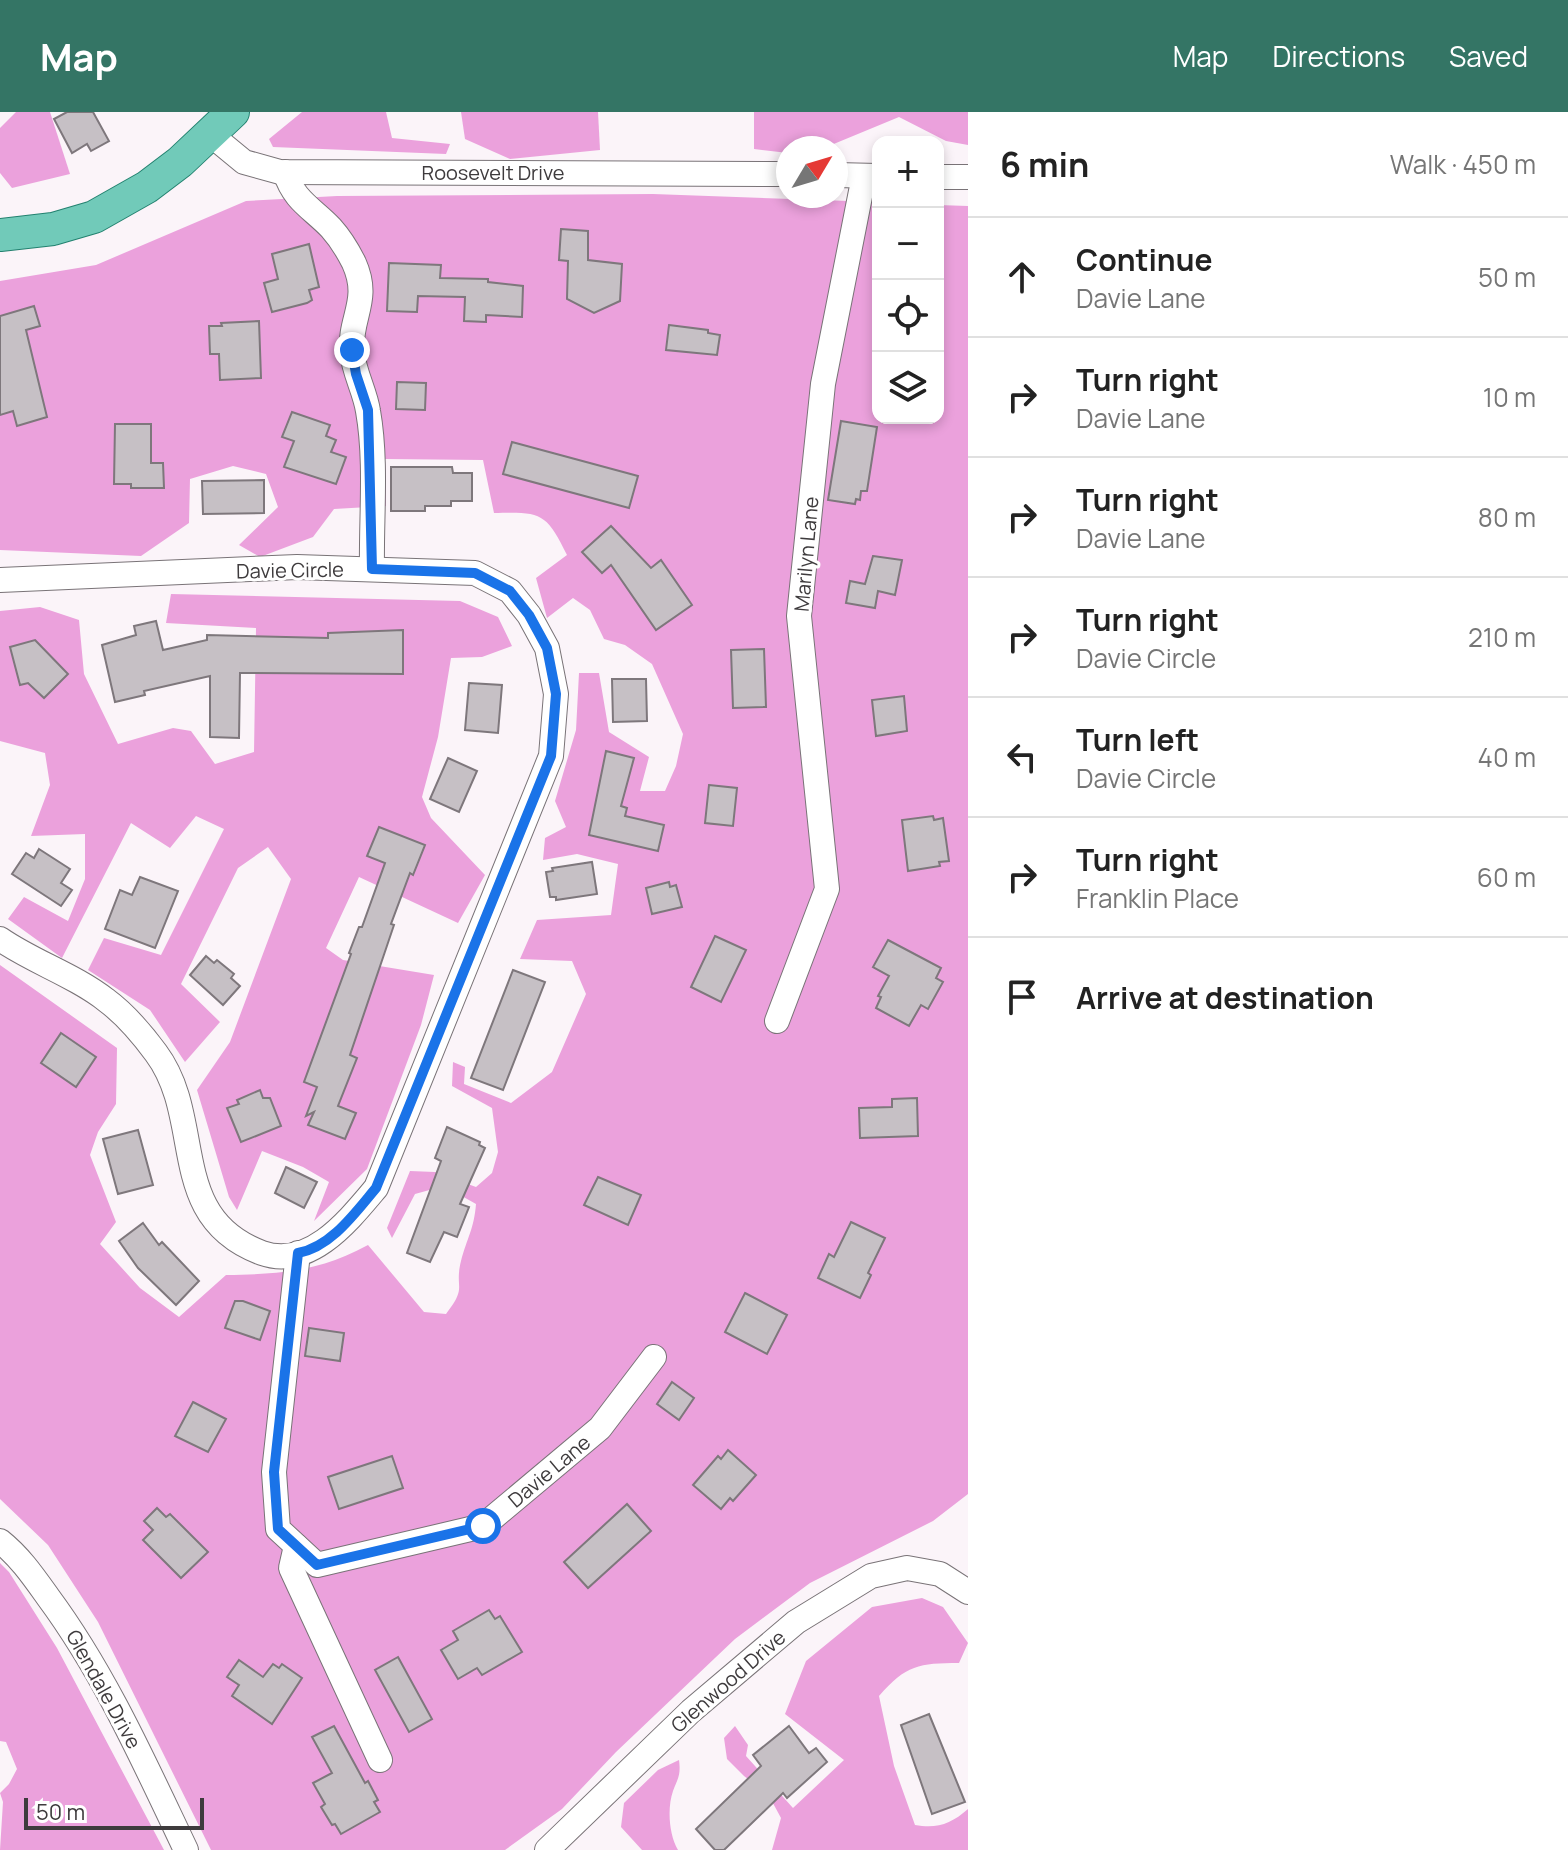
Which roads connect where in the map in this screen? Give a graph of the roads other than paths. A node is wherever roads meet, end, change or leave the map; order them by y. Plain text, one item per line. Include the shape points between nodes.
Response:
1 (233, 112) edge
2 (210, 134) junction
3 (285, 172) junction
4 (776, 174) edge
5 (848, 175) edge
6 (871, 176) edge
7 (944, 177) edge
8 (968, 177) edge
9 (0, 235) edge
10 (372, 569) junction
11 (0, 580) edge
12 (0, 939) edge
13 (777, 1021) dead end
14 (298, 1253) junction
15 (654, 1357) dead end
16 (0, 1541) edge
17 (296, 1546) junction
18 (968, 1592) edge
19 (380, 1760) dead end
20 (186, 1850) edge
21 (547, 1850) edge

1 - 2 main road
2 - 3 street, Roosevelt Drive via 244,162
2 - 9 main road via 147,187 94,217 53,229
3 - 4 street, Roosevelt Drive
3 - 10 street via 297,197 342,242 362,290 352,350 368,410
5 - 6 street
6 - 13 street, Marilyn Lane via 823,384 799,616 827,889
7 - 8 street
10 - 11 street, Davie Circle via 297,567
10 - 14 street, Davie Circle via 475,573 510,591 547,648 556,694 551,756 376,1188 343,1227
12 - 14 street, Davie Circle via 106,999 159,1056 212,1219 243,1246 275,1258
14 - 17 street via 274,1472 278,1529
15 - 17 street, Davie Lane via 600,1428 483,1526 317,1565
16 - 20 street, Glendale Drive via 17,1554 70,1626
17 - 19 street via 291,1568
18 - 21 street, Glenwood Drive via 940,1574 907,1568 871,1576 796,1622 691,1711

